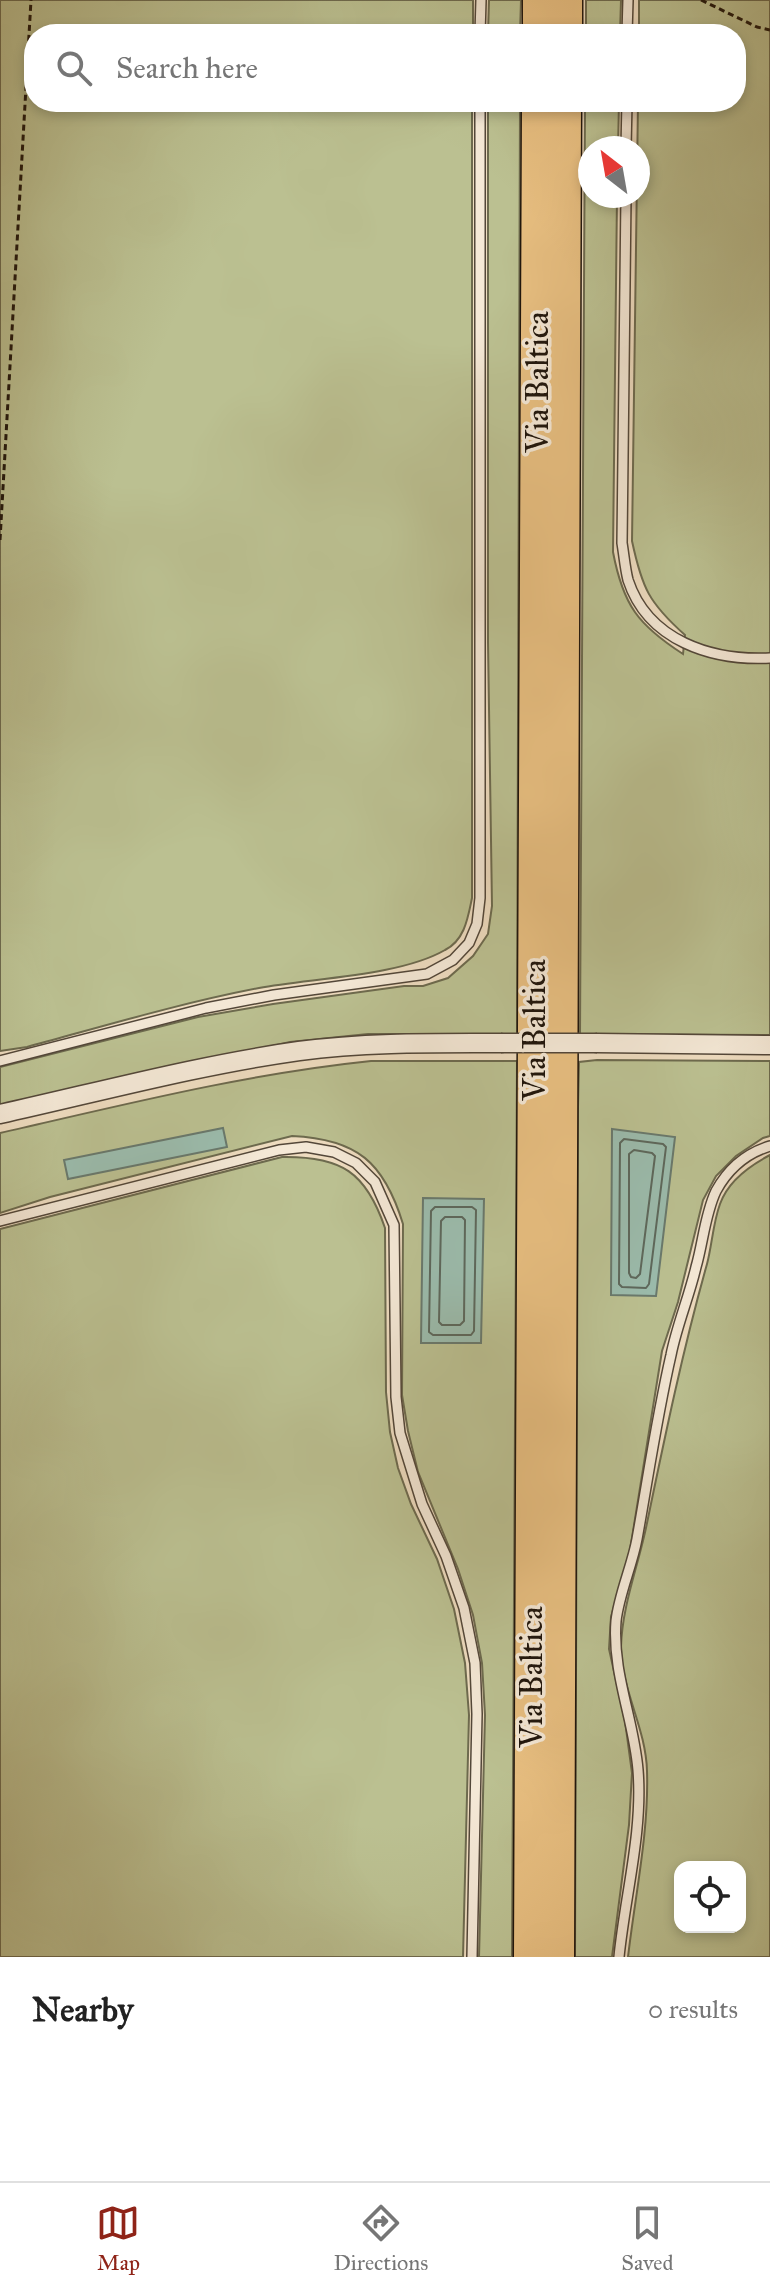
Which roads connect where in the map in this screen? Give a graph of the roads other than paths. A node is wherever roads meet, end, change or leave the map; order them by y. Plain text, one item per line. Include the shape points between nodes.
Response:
1 (481, 0) edge
2 (539, 0) edge
3 (566, 0) edge
4 (628, 0) edge
5 (480, 24) edge
6 (539, 24) edge
7 (566, 24) edge
8 (627, 24) edge
9 (480, 112) edge
10 (538, 112) edge
11 (565, 112) edge
12 (627, 112) edge
13 (626, 136) edge
14 (626, 208) edge
15 (770, 658) edge
16 (770, 1045) edge
17 (0, 1061) edge
18 (0, 1114) edge
19 (770, 1146) edge
20 (0, 1221) edge
21 (472, 1957) edge
22 (530, 1957) edge
23 (558, 1957) edge
24 (619, 1957) edge

1 - 5 lane
2 - 6 highway
3 - 7 highway
4 - 8 lane
9 - 17 lane via 480,898 469,943 453,960 427,974 206,1008
10 - 22 highway, Via Baltica
11 - 23 highway, Via Baltica
12 - 13 lane
14 - 15 lane via 622,543 628,580 643,609 665,632 693,649 734,658
16 - 18 street, bridge via 372,1044 238,1062
19 - 24 lane via 733,1167 711,1208 671,1353 635,1552 617,1617 615,1650 638,1772
20 - 21 lane via 264,1153 306,1147 356,1163 375,1182 394,1225 400,1433 464,1608 475,1663

